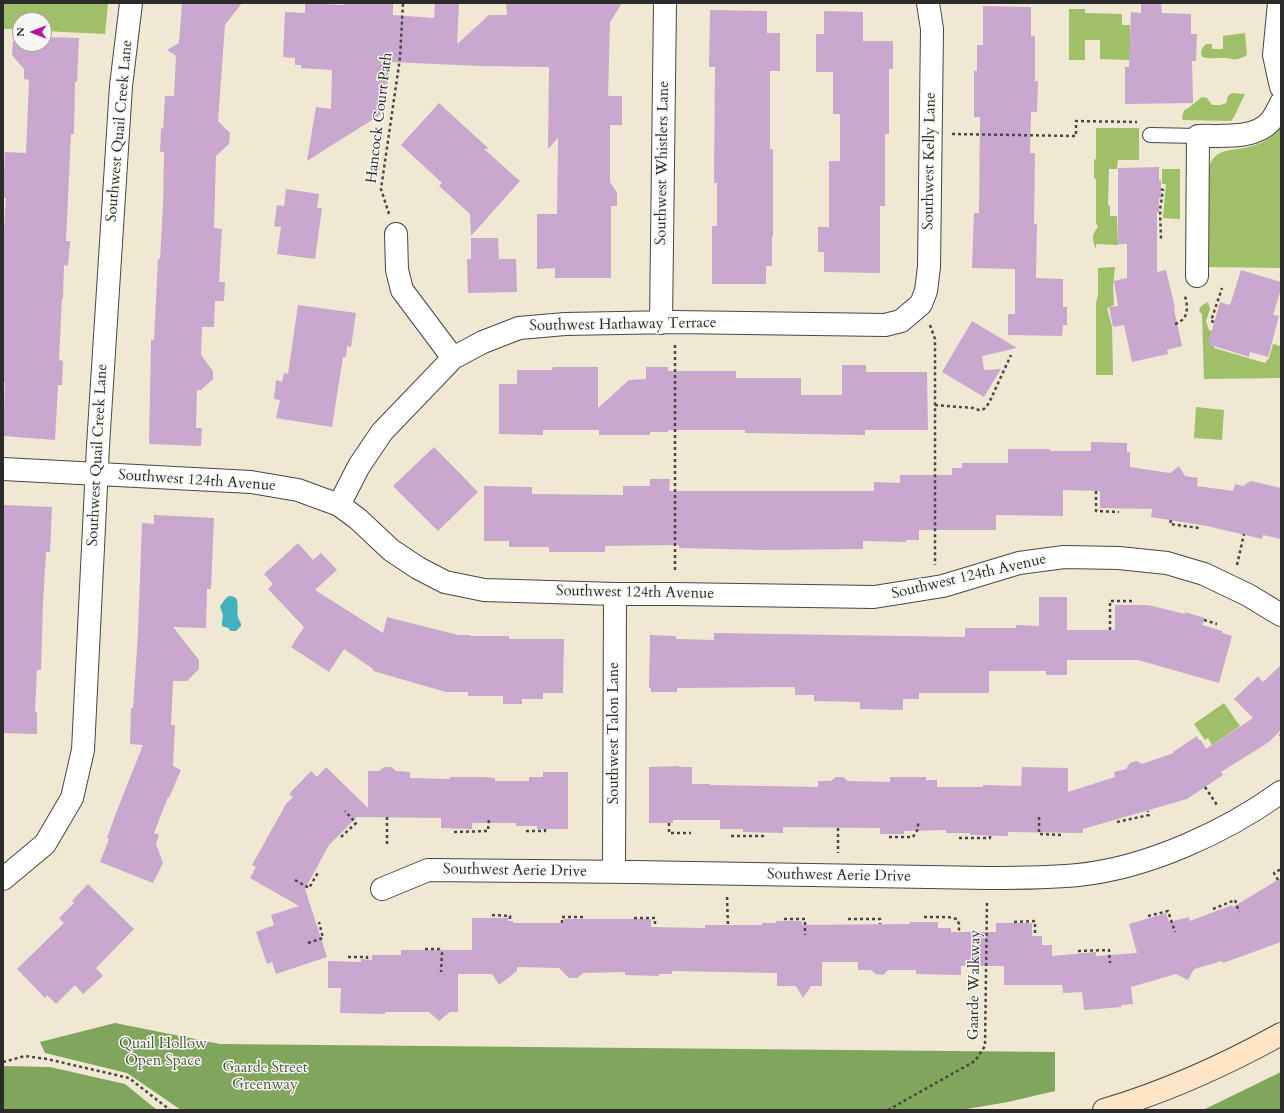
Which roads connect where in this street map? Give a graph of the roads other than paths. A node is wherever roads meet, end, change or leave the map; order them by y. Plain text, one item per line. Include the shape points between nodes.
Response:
1 (131, 3) edge
2 (665, 3) edge
3 (928, 3) edge
4 (1279, 3) edge
5 (1281, 87) edge
6 (1281, 103) edge
7 (1150, 136) dead end
8 (1198, 136) junction
9 (396, 234) road end
10 (1197, 276) dead end
11 (916, 309) joint
12 (668, 323) junction
13 (453, 358) junction
14 (3, 469) edge
15 (97, 474) junction
16 (339, 505) junction
17 (615, 594) junction
18 (1281, 615) edge
19 (1281, 792) edge
20 (614, 872) junction
21 (3, 879) edge
22 (382, 889) dead end
23 (1281, 1034) edge
24 (1104, 1110) edge

1 - 15 street, Southwest Quail Creek Lane via 121,86
2 - 12 street, Southwest Whistlers Lane
3 - 11 street, Southwest Kelly Lane via 932,29 929,267 926,291
4 - 5 street via 1274,55
6 - 8 street via 1270,122 1259,130 1248,134
7 - 8 lane
8 - 10 street
9 - 13 street via 397,270 402,290
11 - 12 street, Southwest Hathaway Terrace via 901,321 885,325
12 - 13 street, Southwest Hathaway Terrace via 565,324 519,328 483,342
13 - 16 street, Southwest Hathaway Terrace via 382,432 359,466
14 - 15 street, Southwest 124th Avenue
15 - 16 street, Southwest 124th Avenue via 251,482 298,490
15 - 21 street, Southwest Quail Creek Lane via 83,750 72,798 45,844
16 - 17 street, Southwest 124th Avenue via 358,518 391,550 445,582 484,590
17 - 18 street, Southwest 124th Avenue via 874,597 935,588 1019,563 1064,556 1126,558 1167,563 1204,574 1248,595
17 - 20 street, Southwest Talon Lane
19 - 20 street, Southwest Aerie Drive via 1250,813 1189,845 1131,864 1079,875 987,878
20 - 22 street, Southwest Aerie Drive via 428,870
23 - 24 main road via 1164,1090

